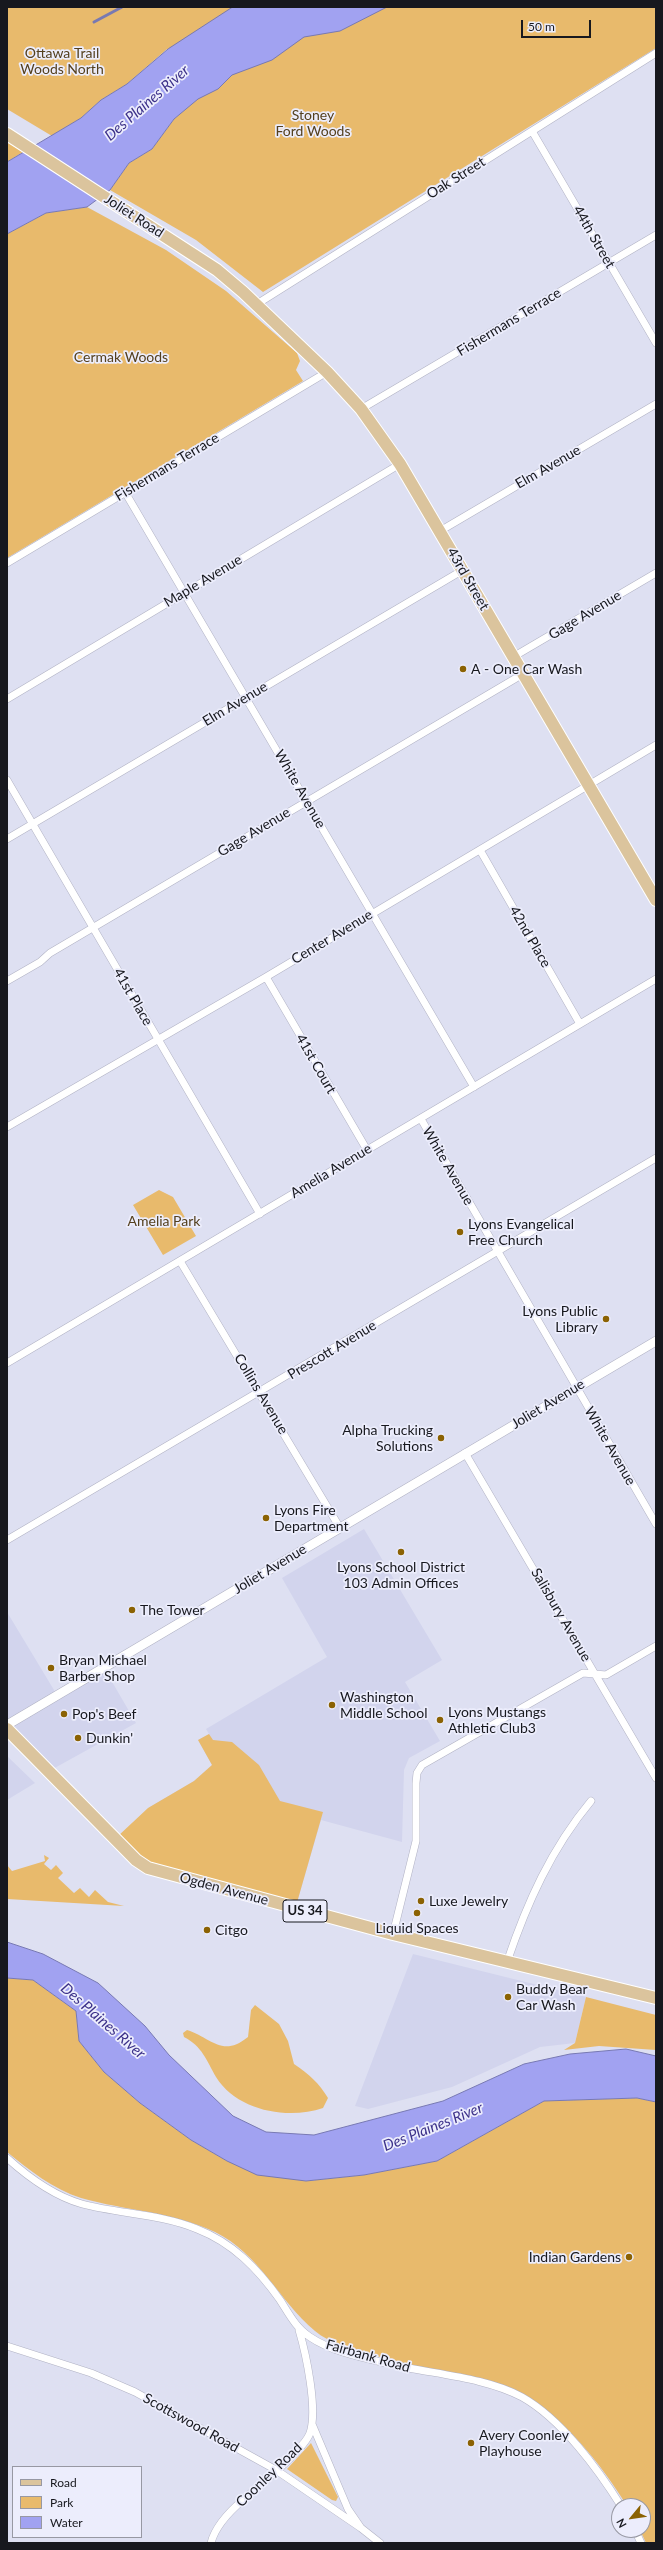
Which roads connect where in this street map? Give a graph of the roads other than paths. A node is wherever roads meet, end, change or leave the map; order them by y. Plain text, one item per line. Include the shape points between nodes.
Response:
1 (656, 53) edge
2 (532, 131) junction
3 (7, 134) edge
4 (656, 234) edge
5 (609, 262) junction
6 (257, 304) junction
7 (656, 343) edge
8 (327, 372) junction
9 (656, 404) edge
10 (361, 409) junction
11 (400, 464) junction
12 (125, 492) junction
13 (440, 531) junction
14 (7, 563) edge
15 (463, 570) junction
16 (656, 573) edge
17 (184, 593) junction
18 (513, 657) junction
19 (523, 674) junction
20 (246, 697) junction
21 (7, 699) edge
22 (656, 745) edge
23 (7, 780) edge
24 (589, 785) junction
25 (306, 800) junction
26 (32, 824) junction
27 (7, 839) edge
28 (480, 850) junction
29 (645, 881) junction
30 (656, 894) edge
31 (656, 900) edge
32 (372, 914) junction
33 (93, 928) junction
34 (266, 977) junction
35 (656, 979) edge
36 (7, 981) edge
37 (580, 1024) junction
38 (158, 1040) junction
39 (474, 1087) junction
40 (421, 1119) junction
41 (7, 1127) edge
42 (367, 1150) junction
43 (656, 1158) edge
44 (260, 1214) junction
45 (498, 1251) junction
46 (180, 1261) junction
47 (656, 1341) edge
48 (7, 1363) edge
49 (576, 1388) junction
50 (260, 1392) junction
51 (465, 1453) junction
52 (656, 1524) edge
53 (340, 1528) junction
54 (7, 1540) edge
55 (656, 1646) edge
56 (595, 1674) junction
57 (7, 1725) edge
58 (7, 1729) edge
59 (656, 1778) edge
60 (591, 1801) dead end
61 (393, 1934) junction
62 (506, 1962) junction
63 (656, 1998) edge
64 (7, 2158) edge
65 (300, 2330) junction
66 (7, 2346) edge
67 (312, 2424) junction
68 (276, 2470) junction
69 (615, 2498) edge
70 (361, 2528) junction
71 (211, 2543) edge
72 (380, 2543) edge

1 - 2 street, Oak Street
2 - 5 street, 44th Street
2 - 6 street, Oak Street
3 - 6 main road, Joliet Road via 217,270
4 - 5 street, Fishermans Terrace
5 - 7 street, 44th Street
5 - 10 street, Fishermans Terrace
6 - 8 main road, 43rd Street
8 - 10 main road, 43rd Street
8 - 12 street, Fishermans Terrace
9 - 13 street, Elm Avenue
10 - 11 main road, 43rd Street
11 - 13 main road, 43rd Street
11 - 17 street, Maple Avenue
12 - 14 street, Fishermans Terrace
12 - 17 street, White Avenue
13 - 15 main road, 43rd Street
15 - 18 main road, 43rd Street
15 - 20 street, Elm Avenue
16 - 18 street, Gage Avenue
17 - 20 street, White Avenue
17 - 21 street, Maple Avenue
18 - 19 main road, 43rd Street
19 - 24 main road, 43rd Street
19 - 25 street, Gage Avenue
20 - 25 street, White Avenue
20 - 26 street, Elm Avenue
22 - 24 street, Center Avenue
23 - 26 street, 41st Place
24 - 28 street, Center Avenue
24 - 29 main road, 43rd Street
25 - 32 street, White Avenue
25 - 33 street, Gage Avenue
26 - 27 street, Elm Avenue
26 - 33 street, 41st Place
28 - 32 street, Center Avenue
28 - 37 street, 42nd Place
29 - 30 main road
29 - 31 main road
32 - 34 street, Center Avenue
32 - 39 street, White Avenue
33 - 36 street, Gage Avenue
33 - 38 street, 41st Place
34 - 38 street, Center Avenue
34 - 42 street, 41st Court
35 - 37 street, Amelia Avenue
37 - 39 street, Amelia Avenue
38 - 41 street, Center Avenue
38 - 44 street, 41st Place
39 - 40 street, Amelia Avenue
40 - 42 street, Amelia Avenue
40 - 45 street, White Avenue
42 - 44 street, Amelia Avenue
43 - 45 street, Prescott Avenue
44 - 46 street, Amelia Avenue
45 - 49 street, White Avenue
45 - 50 street, Prescott Avenue
46 - 48 street, Amelia Avenue
46 - 50 street, Collins Avenue
47 - 49 street, Joliet Avenue
49 - 51 street, Joliet Avenue
49 - 52 street, White Avenue
50 - 53 street, Collins Avenue
50 - 54 street, Prescott Avenue
51 - 53 street, Joliet Avenue
51 - 56 street, Salisbury Avenue
53 - 57 street, Joliet Avenue
55 - 56 street via 606,1676
56 - 59 street, Salisbury Avenue
56 - 61 street via 583,1673 427,1762 420,1769 416,1782 416,1841
58 - 61 main road, Ogden Avenue / US 34 via 136,1860 148,1868
60 - 62 street via 570,1826 548,1862 527,1905
61 - 62 main road, Ogden Avenue / US 34
62 - 63 main road, Ogden Avenue / US 34
64 - 65 street, Fairbank Road via 24,2173 81,2204 181,2223 216,2238 253,2266
65 - 67 street, Coonley Road via 310,2383
65 - 69 street, Fairbank Road via 321,2343 362,2357 466,2380 521,2397 549,2417 570,2439
66 - 68 street, Scottswood Road via 91,2373 135,2392
67 - 68 street, Coonley Road via 305,2441
67 - 70 street, Scottswood Road via 334,2480
68 - 70 street, Scottswood Road
68 - 71 street, Coonley Road via 231,2511
70 - 72 street, Scottswood Road

